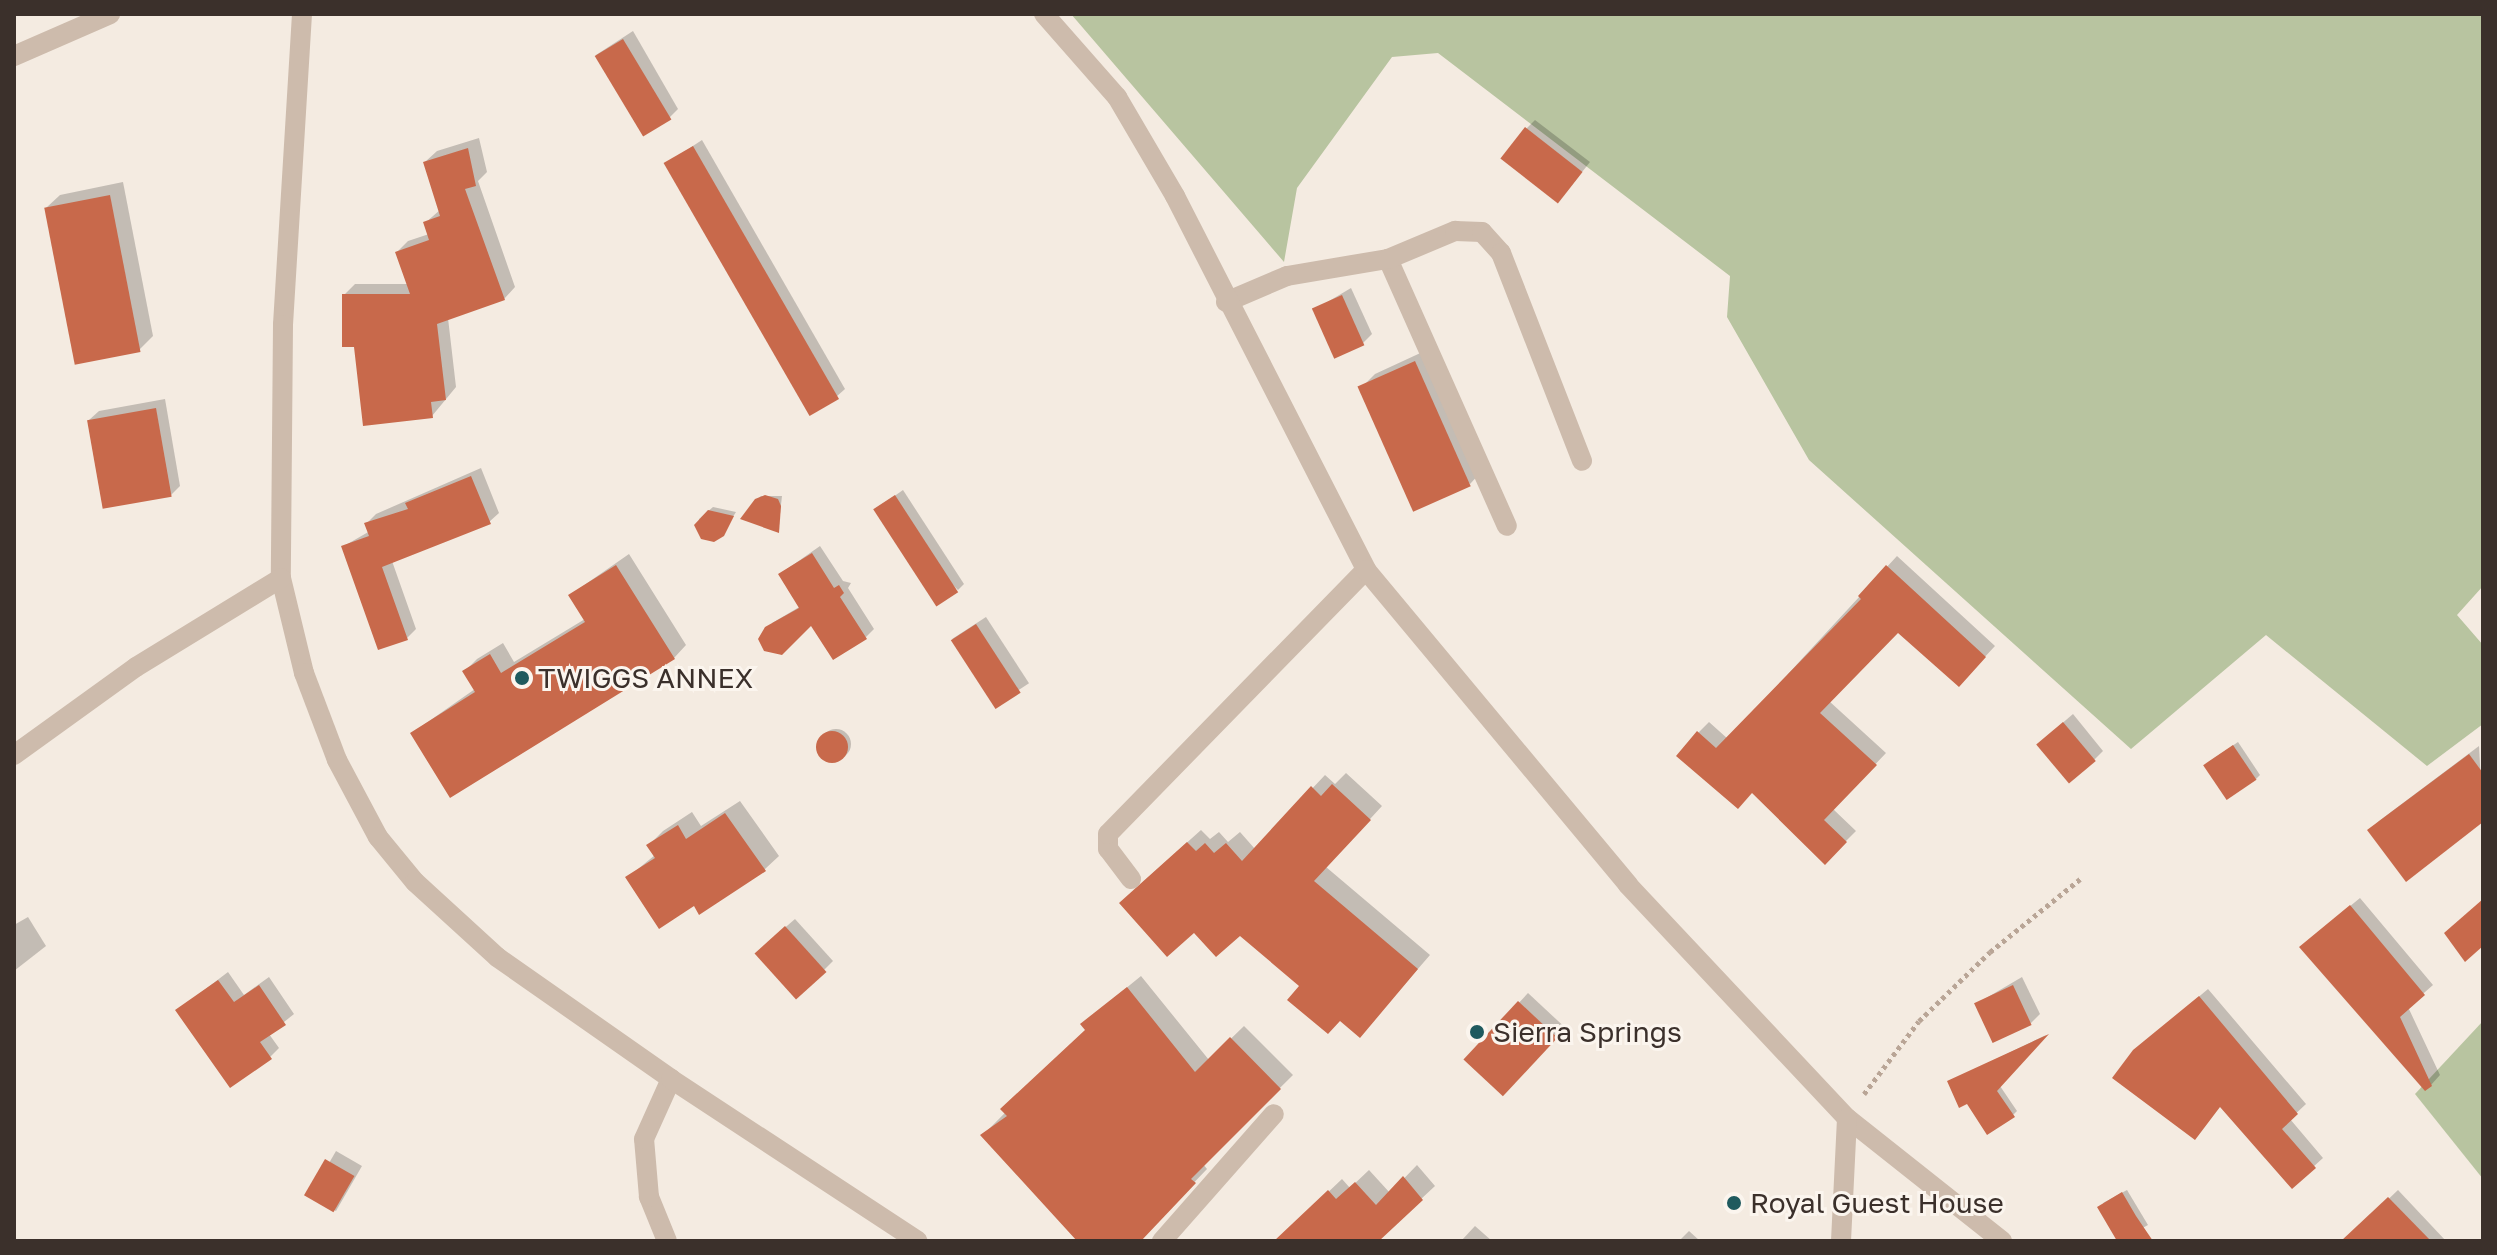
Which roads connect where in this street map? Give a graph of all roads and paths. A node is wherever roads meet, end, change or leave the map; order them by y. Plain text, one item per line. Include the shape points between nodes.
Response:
1 (110, 14) edge
2 (302, 14) edge
3 (1044, 14) edge
4 (14, 56) edge
5 (1388, 259) junction
6 (1226, 302) junction
7 (1582, 461) dead end
8 (1507, 526) dead end
9 (1366, 570) junction
10 (281, 578) junction
11 (14, 755) edge
12 (1131, 879) dead end
13 (2080, 879) dead end
14 (671, 1079) junction
15 (1274, 1114) dead end
16 (1847, 1118) junction
17 (667, 1241) edge
18 (918, 1241) edge
19 (1162, 1241) edge
20 (1841, 1241) edge
21 (2002, 1241) edge

1 - 4 street
2 - 10 street via 282,340
3 - 6 street via 1117,97
5 - 6 street via 1287,276
5 - 7 street via 1455,231 1482,232 1501,253
5 - 8 street
6 - 9 street
9 - 12 street via 1108,834 1108,849
9 - 16 street via 1628,885
10 - 11 street via 136,667
10 - 14 street via 304,673 337,760 378,837 415,882 497,957
13 - 16 path via 1990,952 1919,1021
14 - 17 street via 644,1139 649,1197
14 - 18 street
15 - 19 street
16 - 20 street
16 - 21 street

